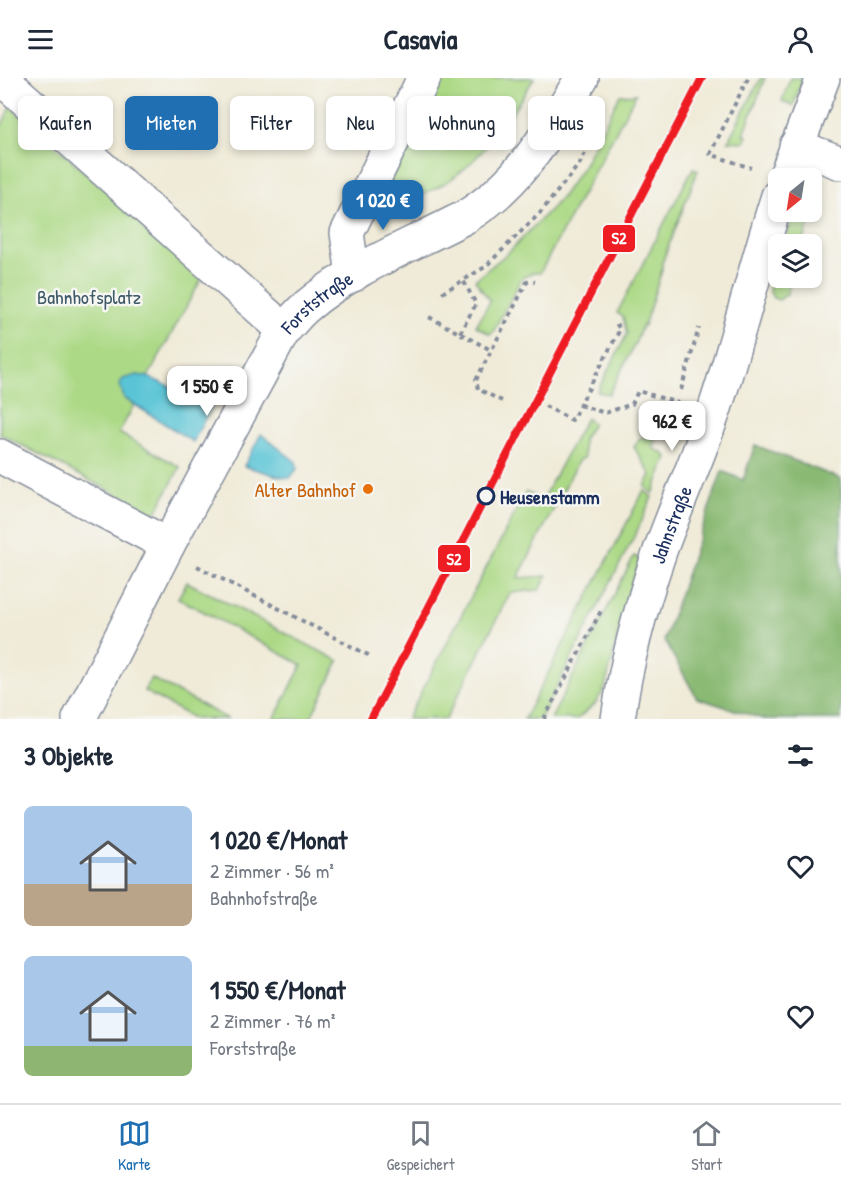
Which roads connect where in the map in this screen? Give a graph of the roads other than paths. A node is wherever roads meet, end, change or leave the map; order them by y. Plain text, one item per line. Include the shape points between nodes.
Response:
1 (424, 78) edge
2 (582, 78) edge
3 (822, 78) edge
4 (2, 81) edge
5 (796, 146) junction
6 (841, 163) edge
7 (788, 168) edge
8 (769, 222) edge
9 (353, 275) junction
10 (284, 330) junction
11 (0, 456) edge
12 (165, 550) junction
13 (79, 719) edge
14 (618, 719) edge

1 - 9 street, Forststraße via 347,233
2 - 9 street via 527,163 481,208
3 - 5 street
4 - 10 street
5 - 6 street
5 - 7 street
8 - 14 street, Jahnstraße via 714,411 644,599
9 - 10 street, Forststraße via 306,307
10 - 12 street, Forststraße
11 - 12 street
12 - 13 street, Forststraße

